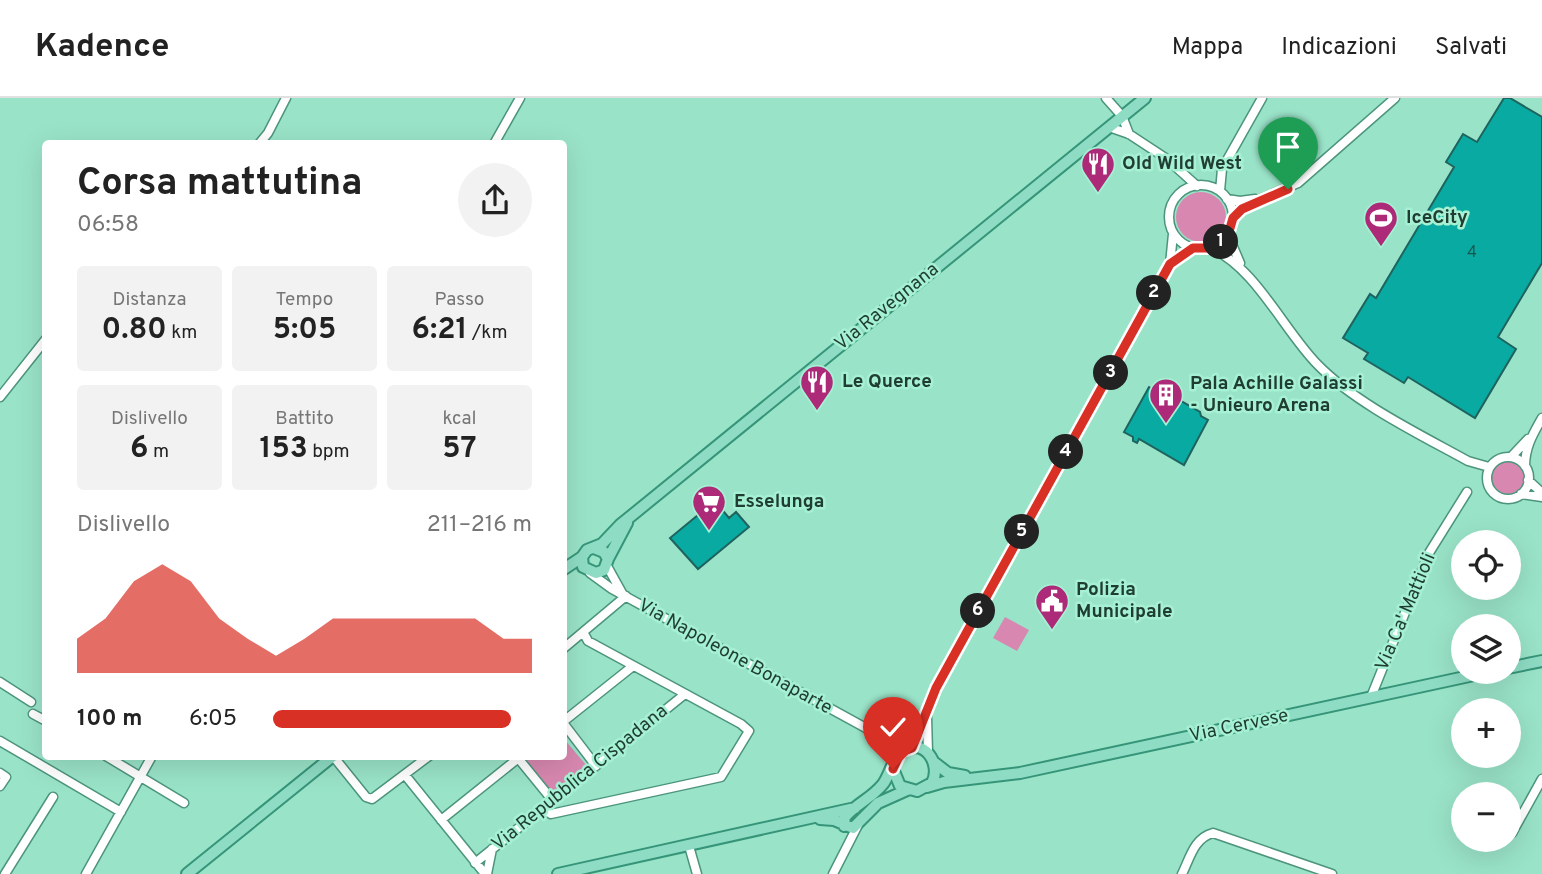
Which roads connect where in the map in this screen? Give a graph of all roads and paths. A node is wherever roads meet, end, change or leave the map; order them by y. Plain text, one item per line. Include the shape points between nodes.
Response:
1 (286, 98) edge
2 (520, 98) edge
3 (1105, 98) edge
4 (1145, 98) edge
5 (1262, 98) edge
6 (1395, 98) edge
7 (1122, 116) junction
8 (1109, 127) junction
9 (1129, 134) junction
10 (262, 140) edge
11 (496, 140) edge
12 (1222, 169) junction
13 (1180, 172) junction
14 (1200, 186) junction
15 (1220, 191) junction
16 (1181, 193) junction
17 (1275, 194) junction
18 (1227, 199) junction
19 (1233, 218) junction
20 (1173, 231) junction
21 (1228, 235) junction
22 (1193, 248) junction
23 (1210, 248) junction
24 (1170, 264) junction
25 (1250, 281) junction
26 (42, 346) edge
27 (0, 397) edge
28 (1542, 418) edge
29 (1531, 437) junction
30 (1511, 457) junction
31 (1525, 466) junction
32 (1488, 471) junction
33 (1528, 480) junction
34 (1467, 492) dead end
35 (1521, 494) junction
36 (1542, 495) edge
37 (631, 518) junction
38 (594, 548) junction
39 (582, 557) junction
40 (607, 563) junction
41 (567, 568) edge
42 (567, 570) edge
43 (588, 571) junction
44 (624, 595) junction
45 (583, 632) junction
46 (567, 645) edge
47 (1542, 660) edge
48 (1521, 665) edge
49 (633, 666) junction
50 (1451, 680) edge
51 (0, 682) edge
52 (685, 694) junction
53 (1371, 697) junction
54 (31, 702) dead end
55 (928, 707) junction
56 (33, 714) dead end
57 (42, 720) edge
58 (567, 721) edge
59 (567, 727) edge
60 (885, 740) junction
61 (0, 741) edge
62 (909, 749) junction
63 (928, 752) junction
64 (113, 760) edge
65 (150, 760) edge
66 (328, 760) edge
67 (336, 760) edge
68 (424, 760) edge
69 (515, 760) edge
70 (521, 760) edge
71 (935, 763) junction
72 (894, 764) junction
73 (596, 766) junction
74 (0, 773) edge
75 (405, 775) junction
76 (141, 776) junction
77 (989, 777) junction
78 (1542, 779) edge
79 (0, 786) edge
80 (928, 787) junction
81 (907, 790) junction
82 (53, 797) dead end
83 (553, 801) junction
84 (184, 803) dead end
85 (855, 808) junction
86 (543, 809) junction
87 (121, 812) junction
88 (1521, 817) edge
89 (810, 818) junction
90 (441, 820) junction
91 (858, 824) junction
92 (844, 826) junction
93 (689, 846) junction
94 (492, 849) junction
95 (846, 851) junction
96 (482, 871) edge
97 (1327, 873) edge
98 (5, 874) edge
99 (86, 874) edge
100 (187, 874) edge
101 (558, 874) edge
102 (696, 874) edge
103 (833, 874) edge
104 (1182, 874) edge

1 - 10 street
2 - 11 street
3 - 7 street
4 - 7 main road, Via Ravegnana
5 - 12 street
6 - 17 street via 1307,176
7 - 8 main road, Via Ravegnana
7 - 9 street
8 - 9 street
8 - 37 main road, Via Ravegnana
9 - 13 street
12 - 14 street
12 - 15 street
13 - 14 street
13 - 16 street
14 - 15 street
14 - 16 street
15 - 18 street
16 - 20 street via 1170,211
17 - 18 street via 1245,201
17 - 19 street
18 - 19 street
19 - 21 street
20 - 22 street
20 - 24 street
21 - 23 street
21 - 25 street
22 - 23 street
22 - 24 street
23 - 25 street via 1231,259
24 - 55 street
25 - 32 street via 1317,364 1340,384
26 - 27 street
28 - 29 street
29 - 30 street
29 - 31 street
30 - 31 street
30 - 32 street via 1498,459
31 - 33 street
32 - 35 street via 1490,489 1497,496
33 - 35 street
33 - 36 street
34 - 53 street, Via Ca' Mattioli via 1429,553
35 - 36 street
37 - 38 main road, Via Ravegnana
37 - 40 main road, Via Ravegnana
38 - 39 main road
38 - 40 main road via 604,552
39 - 41 main road
39 - 43 main road
40 - 43 main road via 600,572
40 - 44 street, Via Napoleone Bonaparte
42 - 43 main road
43 - 44 street, Via Napoleone Bonaparte
44 - 45 street
44 - 60 street, Via Napoleone Bonaparte
45 - 46 street
45 - 49 street via 588,641
47 - 48 main road
49 - 52 street
49 - 58 street
50 - 53 main road, Via Cervese
51 - 54 street
52 - 73 street, Via Repubblica Cispadana
52 - 86 street via 749,731 721,777 551,814
53 - 77 main road, Via Cervese
55 - 62 street
55 - 63 street
56 - 57 street
59 - 73 street
60 - 62 street, Via Napoleone Bonaparte
60 - 72 street via 894,750
61 - 87 street
62 - 63 main road
62 - 72 main road
63 - 71 main road
64 - 76 street
65 - 76 street
66 - 100 main road
67 - 75 street via 369,799
68 - 75 street
69 - 90 street
70 - 83 street
71 - 77 main road, Via Cervese via 948,773
71 - 80 main road via 935,776
72 - 81 main road via 897,783
72 - 85 main road via 875,794
73 - 83 street, Via Repubblica Cispadana
74 - 79 street via 6,777
75 - 90 street
76 - 84 street
76 - 87 street
77 - 80 main road, Via Cervese
78 - 88 street
80 - 81 main road, Via Cervese
81 - 91 main road, Via Cervese via 878,803
82 - 98 street
83 - 86 street, Via Repubblica Cispadana
85 - 89 main road
85 - 92 main road via 845,817
86 - 94 street, Via Repubblica Cispadana
87 - 99 street
89 - 92 main road via 831,819
89 - 93 main road
90 - 96 street
91 - 92 main road
91 - 95 street
92 - 95 street
93 - 101 main road
93 - 102 street
94 - 96 street, Via Repubblica Cispadana
94 - 96 street
95 - 103 street
97 - 104 street via 1213,833 1197,843

